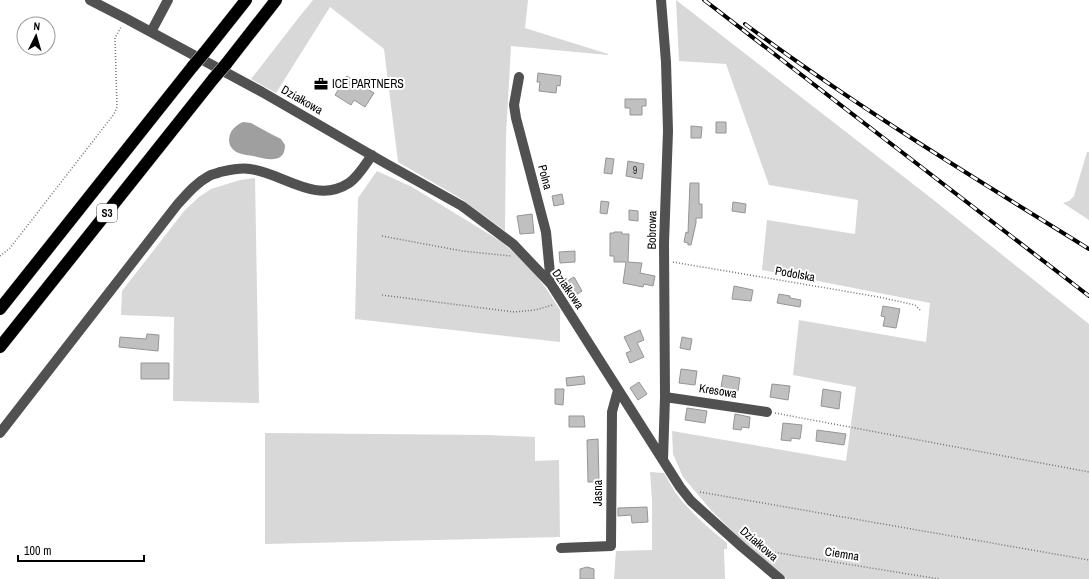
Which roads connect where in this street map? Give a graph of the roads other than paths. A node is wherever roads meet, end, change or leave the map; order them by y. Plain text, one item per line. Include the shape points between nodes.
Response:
1 (90, 0) edge
2 (168, 0) edge
3 (246, 0) edge
4 (276, 0) edge
5 (662, 0) edge
6 (151, 32) junction
7 (519, 76) dead end
8 (372, 155) junction
9 (551, 284) junction
10 (0, 309) edge
11 (0, 347) edge
12 (618, 390) junction
13 (665, 397) junction
14 (767, 412) road end
15 (0, 433) edge
16 (663, 460) junction
17 (561, 548) dead end
18 (780, 579) edge

1 - 6 street, Działkowa
2 - 6 street
3 - 10 highway, S3, bridge
4 - 11 highway, S3, bridge
5 - 13 street, Bobrowa via 668,118 664,260
6 - 8 street, Działkowa
7 - 9 street, Polna via 514,105 546,232
8 - 9 street, Działkowa via 462,206 513,244
8 - 15 street via 350,183 338,189 307,189 264,171 248,168 209,176 192,188
9 - 12 street, Działkowa
12 - 16 street, Działkowa
12 - 17 street, Jasna via 612,412 611,546
13 - 14 street, Kresowa
13 - 16 street, Bobrowa
16 - 18 street, Działkowa via 691,501

